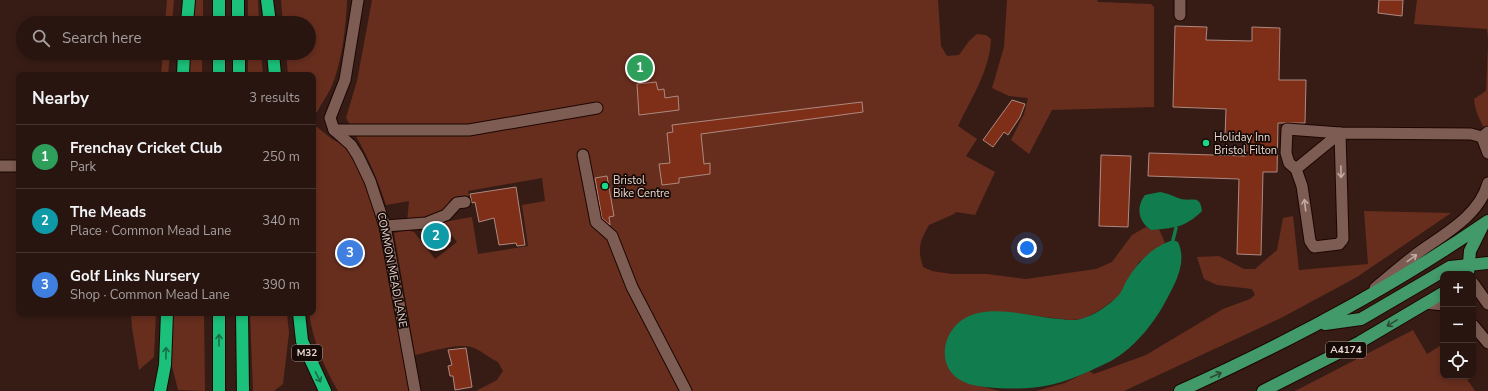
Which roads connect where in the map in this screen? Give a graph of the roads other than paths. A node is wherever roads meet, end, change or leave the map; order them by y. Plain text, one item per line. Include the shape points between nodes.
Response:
1 (189, 0) edge
2 (219, 0) edge
3 (238, 0) edge
4 (267, 0) edge
5 (358, 0) edge
6 (1180, 0) edge
7 (1180, 15) dead end
8 (188, 16) edge
9 (219, 16) edge
10 (238, 16) edge
11 (269, 16) edge
12 (183, 60) edge
13 (219, 60) edge
14 (239, 60) edge
15 (273, 60) edge
16 (182, 72) edge
17 (219, 72) edge
18 (239, 72) edge
19 (275, 72) edge
20 (597, 108) dead end
21 (334, 130) junction
22 (1340, 133) junction
23 (1485, 134) edge
24 (1488, 153) edge
25 (584, 155) dead end
26 (0, 166) edge
27 (16, 166) edge
28 (1296, 170) junction
29 (1488, 183) edge
30 (465, 202) dead end
31 (1486, 223) edge
32 (386, 226) junction
33 (1488, 263) edge
34 (1443, 271) edge
35 (1469, 271) edge
36 (1440, 273) edge
37 (1476, 287) edge
38 (1440, 295) edge
39 (1360, 301) junction
40 (1425, 303) junction
41 (1488, 304) edge
42 (1440, 305) edge
43 (167, 316) edge
44 (219, 316) edge
45 (242, 316) edge
46 (299, 316) edge
47 (1317, 325) junction
48 (1476, 329) edge
49 (1488, 343) edge
50 (160, 391) edge
51 (219, 391) edge
52 (243, 391) edge
53 (325, 391) edge
54 (415, 391) edge
55 (686, 391) edge
56 (1180, 391) edge
57 (1264, 391) edge

1 - 8 highway
2 - 9 highway
3 - 10 highway
4 - 11 highway
5 - 21 street via 345,80 330,118
6 - 7 street
12 - 16 highway
13 - 17 highway
14 - 18 highway
15 - 19 highway
20 - 21 street via 469,130
21 - 32 street, COMMON MEAD LANE via 351,145 358,156
22 - 23 street
22 - 28 street
22 - 28 street via 1287,129 1286,153 1289,163
22 -> 28 street via 1343,239 1338,244 1314,247 1310,241 1302,186
23 - 24 street
25 - 55 street via 596,222 612,236 632,287
26 - 27 street
39 -> 29 street via 1399,267 1467,217 1481,200
30 - 32 street via 457,203 446,215 426,223
31 - 35 main road via 1473,242
31 - 39 main road
32 - 54 street, COMMON MEAD LANE
33 - 35 main road
34 - 35 main road via 1450,267
36 - 47 main road via 1360,318
37 - 41 street
38 - 40 main road, A4174
39 - 47 main road
40 - 42 street
40 -> 57 main road, A4174 via 1336,355
50 -> 43 highway via 166,365
51 -> 44 highway
45 - 52 highway
46 -> 53 highway, M32 via 302,341
56 -> 47 main road
48 - 49 street

